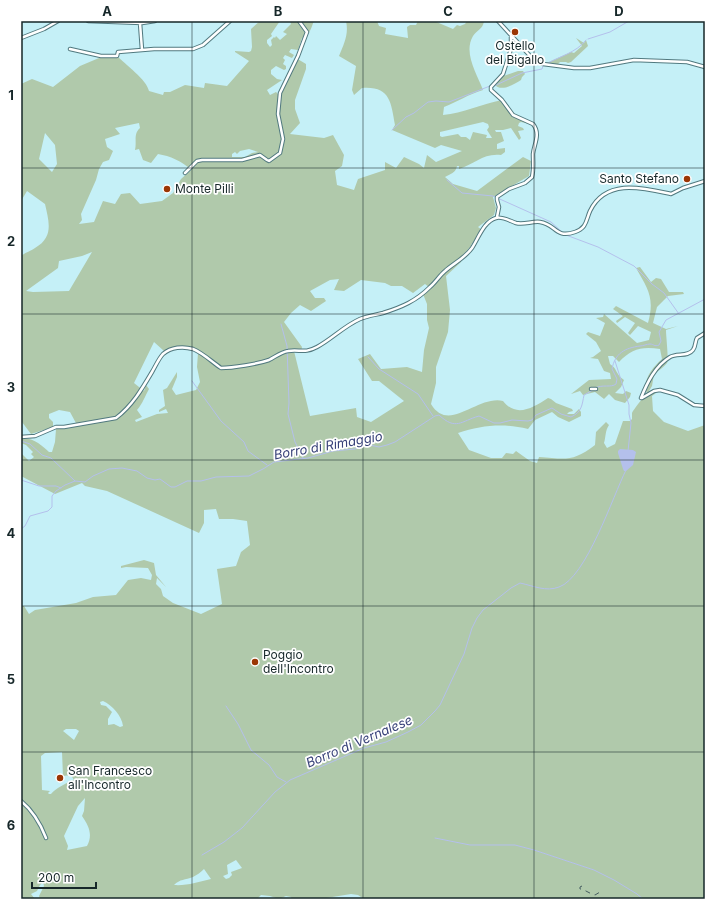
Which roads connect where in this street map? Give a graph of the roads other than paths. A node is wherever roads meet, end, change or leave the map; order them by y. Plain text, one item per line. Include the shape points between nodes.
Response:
1 (58, 21) edge
2 (88, 21) edge
3 (155, 21) edge
4 (230, 21) edge
5 (299, 21) edge
6 (498, 21) edge
7 (140, 23) junction
8 (511, 34) junction
9 (21, 38) edge
10 (70, 49) dead end
11 (142, 50) junction
12 (705, 67) edge
13 (185, 173) dead end
14 (705, 182) edge
15 (497, 217) junction
16 (705, 333) edge
17 (591, 389) dead end
18 (596, 389) dead end
19 (705, 406) edge
20 (21, 437) edge
21 (21, 801) edge
22 (46, 838) dead end

1 - 9 street
2 - 7 street
3 - 7 street
4 - 11 street via 203,45 194,49
5 - 13 street via 307,32 280,93 278,114 283,139 280,153 270,161 260,155 242,160 197,161
6 - 8 street
7 - 11 street
8 - 12 street via 536,61 543,64 590,68 634,60 687,62
8 - 15 street via 511,49 503,74 491,90 513,115 536,127 538,137 532,177 497,196
10 - 11 street via 101,56 116,56 118,52
14 - 15 street via 671,194 649,189 617,188 596,204 590,211 588,222 582,228 568,234 562,234 540,222 520,224
15 - 20 street via 485,227 472,249 412,302 360,319 316,348 306,352 289,351 267,360 221,368 193,350 182,347 172,349 163,354 138,396 116,418 56,427 35,436
16 - 19 street via 697,338 693,350 671,356 660,364 641,398 656,390 678,395 694,405
17 - 18 street
21 - 22 street

